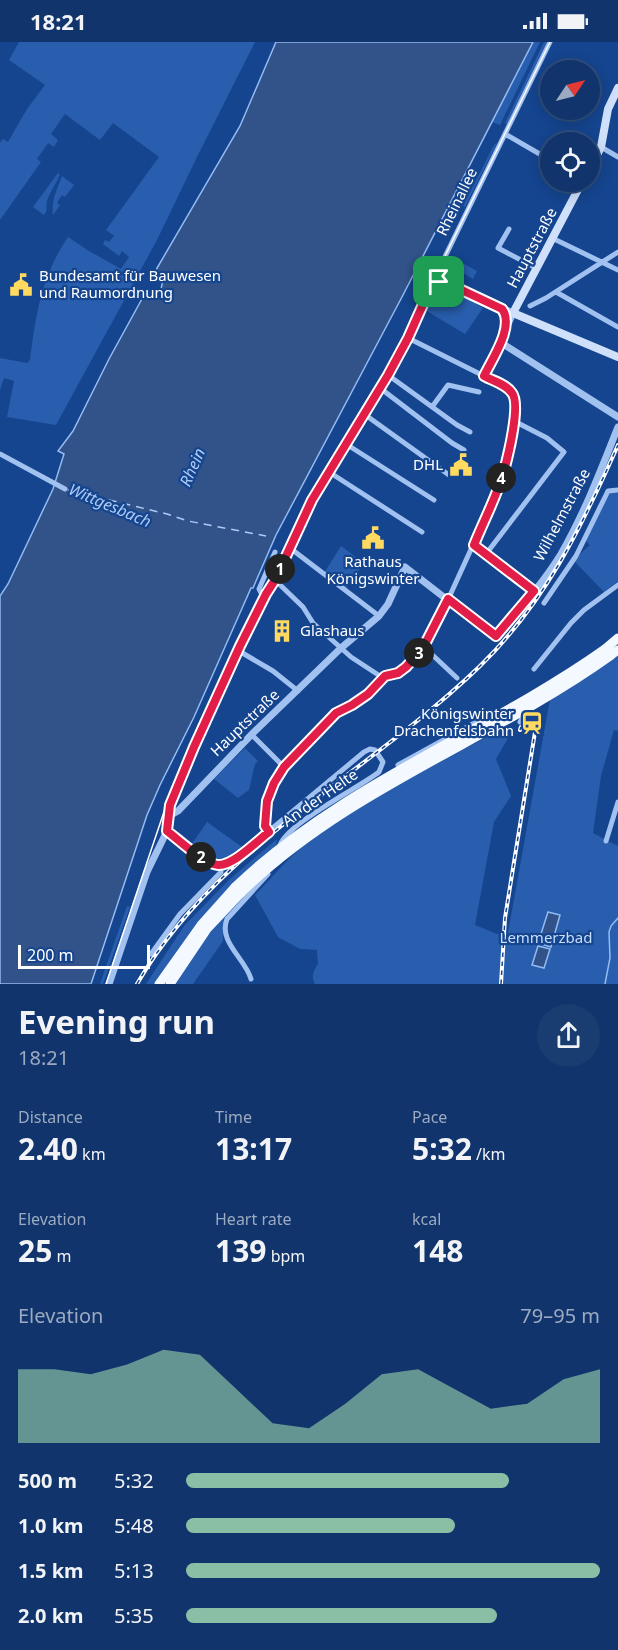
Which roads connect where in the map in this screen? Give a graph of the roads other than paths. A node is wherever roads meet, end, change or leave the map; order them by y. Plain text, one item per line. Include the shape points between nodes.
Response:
1 (550, 42) edge
2 (618, 88) edge
3 (505, 134) junction
4 (601, 147) joint
5 (540, 154) edge
6 (618, 157) edge
7 (577, 192) edge
8 (509, 229) dead end
9 (552, 238) junction
10 (618, 252) edge
11 (604, 263) junction
12 (536, 268) junction
13 (618, 270) edge
14 (439, 282) junction
15 (556, 292) junction
16 (518, 303) junction
17 (530, 306) dead end
18 (502, 309) junction
19 (513, 313) junction
20 (528, 318) junction
21 (618, 327) edge
22 (506, 328) junction
23 (408, 338) junction
24 (500, 342) junction
25 (618, 357) edge
26 (388, 375) junction
27 (484, 376) junction
28 (380, 388) junction
29 (479, 392) dead end
30 (432, 407) junction
31 (364, 414) junction
32 (618, 417) edge
33 (514, 421) junction
34 (618, 427) edge
35 (470, 432) dead end
36 (346, 444) junction
37 (464, 450) dead end
38 (0, 454) edge
39 (329, 472) junction
40 (449, 475) dead end
41 (65, 489) dead end
42 (618, 490) edge
43 (434, 500) dead end
44 (422, 532) dead end
45 (474, 545) junction
46 (290, 548) junction
47 (275, 552) dead end
48 (486, 554) junction
49 (275, 580) junction
50 (262, 581) junction
51 (618, 585) edge
52 (268, 590) junction
53 (532, 594) junction
54 (264, 598) junction
55 (448, 599) junction
56 (544, 603) dead end
57 (379, 616) junction
58 (618, 638) edge
59 (341, 648) junction
60 (423, 648) junction
61 (618, 650) edge
62 (238, 651) junction
63 (608, 652) junction
64 (534, 669) dead end
65 (385, 676) junction
66 (457, 678) dead end
67 (298, 691) junction
68 (522, 719) dead end
69 (252, 735) junction
70 (398, 765) dead end
71 (284, 767) junction
72 (618, 802) edge
73 (169, 816) junction
74 (167, 831) junction
75 (269, 832) junction
76 (606, 841) dead end
77 (220, 865) junction
78 (238, 890) junction
79 (151, 954) dead end
80 (251, 980) dead end
81 (109, 984) edge
82 (159, 984) edge
83 (170, 984) edge

1 - 3 street, Rheinallee
2 - 4 main road via 608,109
3 - 5 street
3 - 14 street, Rheinallee via 437,273
4 - 6 street
7 - 9 main road, Hauptstraße
8 - 12 street via 498,248
9 - 11 street
9 - 12 main road, Hauptstraße
10 - 11 street
11 - 13 street
11 - 15 street
12 - 16 main road, Hauptstraße
14 - 18 street
14 - 23 street, Rheinallee via 429,291
15 - 17 street
15 - 21 street
16 - 19 main road, Hauptstraße
16 - 20 main road
18 - 19 street
18 - 22 street via 507,318
19 - 20 main road
19 - 22 street, Hauptstraße
20 - 25 main road
22 - 24 street, Hauptstraße
23 - 26 street, Rheinallee
23 - 27 street
24 - 27 street, Hauptstraße
24 - 32 street
26 - 28 street, Rheinallee
26 - 30 street
27 - 33 street via 514,395
28 - 31 street, Rheinallee
28 - 37 street
29 - 30 street via 448,385
30 - 35 street
31 - 36 street, Rheinallee
31 - 40 street
33 - 45 street via 504,471
33 - 48 street via 564,452
34 - 53 street, Wilhelmstraße via 579,519
36 - 39 street, Rheinallee
36 - 43 street
38 - 41 street
39 - 44 street
39 - 46 street, Rheinallee
42 - 56 street via 606,494 572,563
45 - 48 street
45 - 55 street
46 - 49 street, Rheinallee
46 - 57 street
47 - 50 street
48 - 53 street
49 - 52 street, Rheinallee
49 - 59 street
50 - 52 street
50 - 54 street via 259,589
51 - 64 street via 572,623
52 - 54 street, Rheinallee
53 - 55 street, Wilhelmstraße via 496,636
54 - 62 street, Rheinallee
55 - 57 street, Hauptstraße via 405,567
55 - 60 street
57 - 59 street, Hauptstraße
58 - 63 highway
59 - 65 street
59 - 67 street, Hauptstraße
60 - 65 street via 398,673
60 - 66 street
61 - 63 highway
62 - 67 street
62 - 73 street, Rheinallee via 190,757
63 - 78 highway, bridge via 314,821 275,850
65 - 71 street via 368,694 326,721
67 - 69 street, Hauptstraße
68 - 70 street via 498,710
69 - 71 street
69 - 73 street, Hauptstraße
71 - 75 street via 267,801 265,826
72 - 76 street
73 - 74 street
74 - 77 street
74 - 81 street via 147,872
75 - 77 street via 239,856
75 - 80 street, An der Helte via 364,752 372,749 380,756 383,764 379,772 284,838 278,865 226,919 226,937 248,968
77 - 79 street via 221,872 180,914
78 - 82 highway via 194,934
78 - 83 highway

